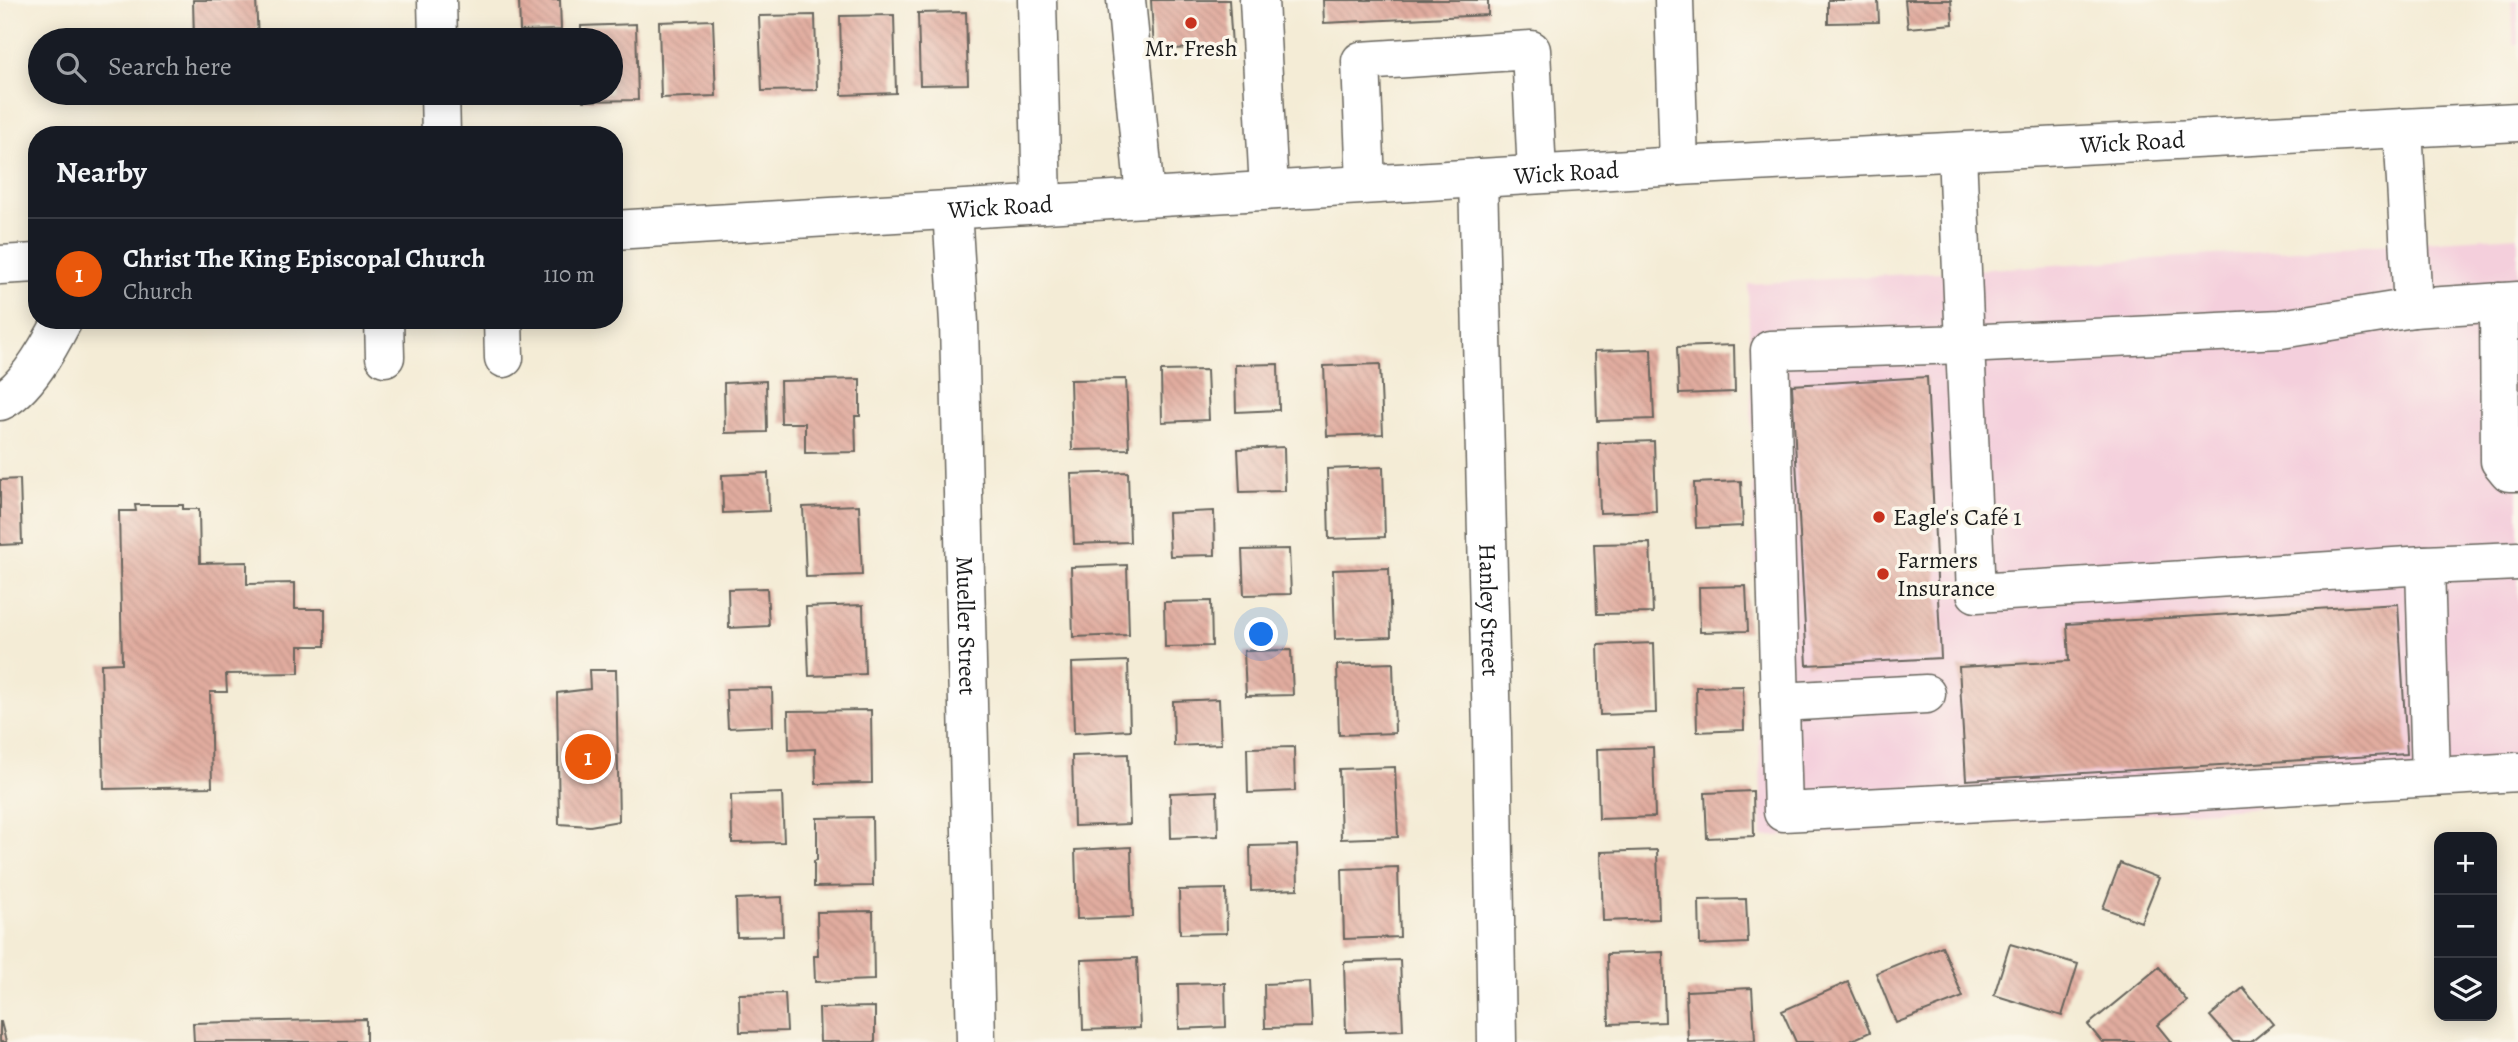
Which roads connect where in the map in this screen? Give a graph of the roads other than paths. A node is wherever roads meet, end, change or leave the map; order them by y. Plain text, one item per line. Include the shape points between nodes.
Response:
1 (437, 0) edge
2 (1037, 0) edge
3 (1126, 0) edge
4 (1259, 0) edge
5 (1674, 0) edge
6 (438, 28) edge
7 (440, 105) edge
8 (2518, 122) edge
9 (441, 126) edge
10 (2403, 128) junction
11 (1957, 152) junction
12 (1679, 166) junction
13 (1537, 174) junction
14 (1478, 178) junction
15 (1366, 184) junction
16 (1269, 190) junction
17 (1145, 197) junction
18 (1042, 204) junction
19 (952, 210) junction
20 (623, 229) edge
21 (28, 263) edge
22 (0, 265) edge
23 (2508, 302) edge
24 (2413, 308) junction
25 (57, 329) edge
26 (503, 329) edge
27 (1965, 344) junction
28 (504, 358) dead end
29 (0, 401) edge
30 (2518, 472) edge
31 (2518, 561) edge
32 (2425, 565) junction
33 (1926, 694) dead end
34 (1780, 702) junction
35 (2518, 772) edge
36 (2431, 777) junction
37 (976, 1042) edge
38 (1497, 1042) edge

1 - 6 street
2 - 18 street
3 - 17 street
4 - 16 street
5 - 12 street
7 - 9 street
8 - 10 street, Wick Road
10 - 11 street, Wick Road
10 - 24 street
11 - 12 street, Wick Road
11 - 27 street
12 - 13 street, Wick Road
13 - 14 street, Wick Road
13 - 15 street via 1531,50 1361,61
14 - 15 street, Wick Road
14 - 38 street, Hanley Street
15 - 16 street, Wick Road
16 - 17 street, Wick Road
17 - 18 street, Wick Road
18 - 19 street, Wick Road
19 - 20 street, Wick Road
19 - 37 street, Mueller Street via 959,323
21 - 22 street
23 - 24 street
23 - 30 street via 2500,461 2509,472
24 - 27 street via 2281,330
25 - 29 street via 23,383
26 - 28 street
27 - 32 street via 1976,593
27 - 34 street via 1770,350
31 - 32 street
32 - 36 street
33 - 34 street
34 - 36 street via 1783,812
35 - 36 street

